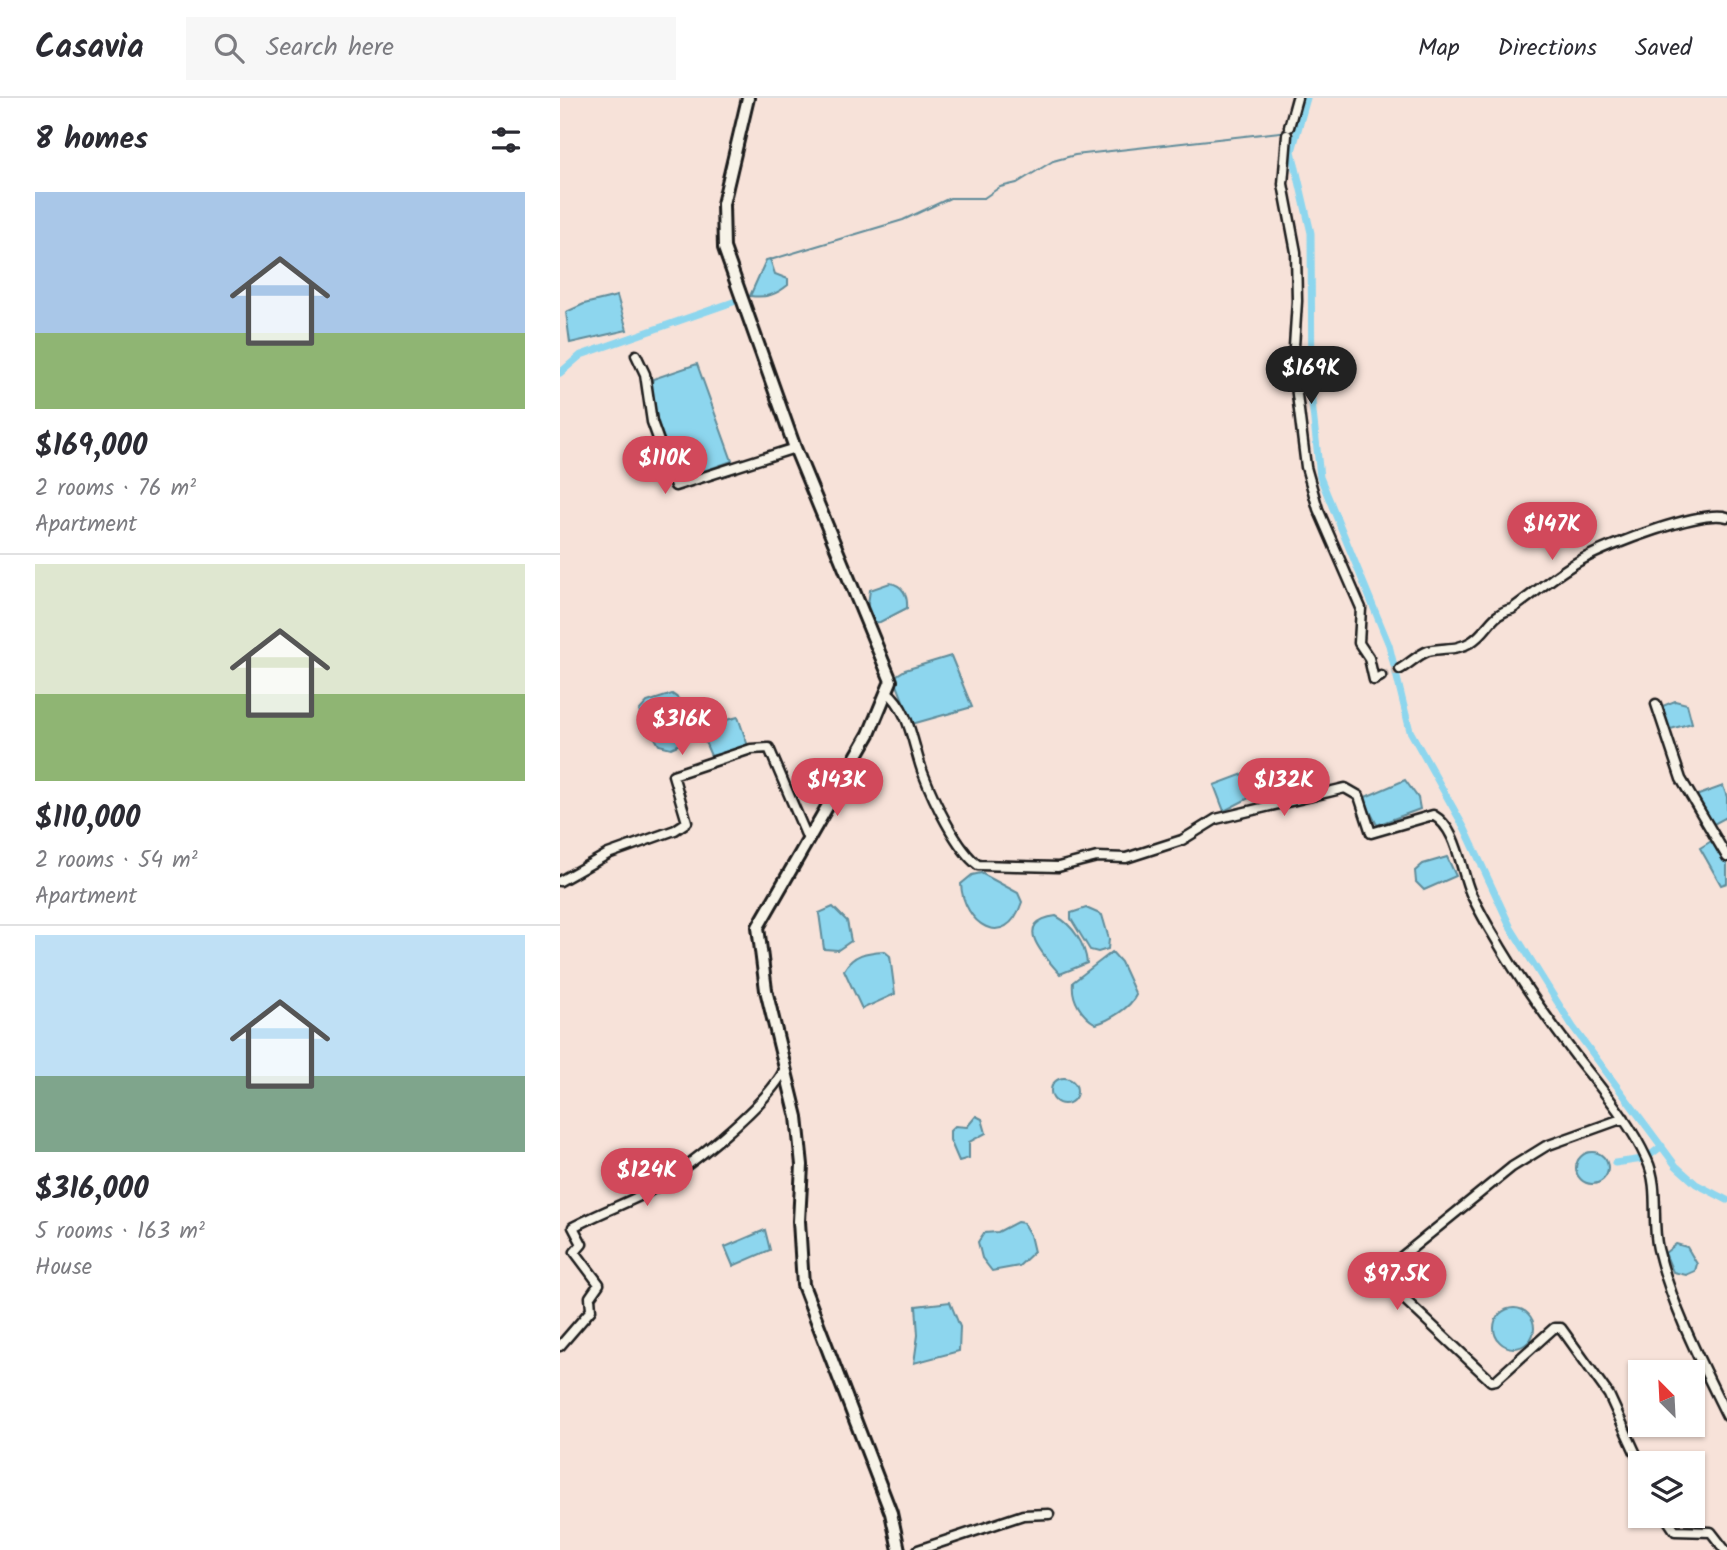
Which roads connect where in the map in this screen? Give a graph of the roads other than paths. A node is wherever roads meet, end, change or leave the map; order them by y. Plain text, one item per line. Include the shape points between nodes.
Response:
1 (748, 98) edge
2 (1297, 98) edge
3 (636, 355) dead end
4 (795, 448) junction
5 (1727, 517) edge
6 (1400, 669) tunnel mouth
7 (1381, 676) dead end
8 (886, 691) junction
9 (1656, 704) dead end
10 (807, 837) junction
11 (1727, 857) edge
12 (560, 881) edge
13 (785, 1068) junction
14 (1624, 1118) junction
15 (560, 1346) edge
16 (1727, 1416) edge
17 (1635, 1451) edge
18 (1049, 1514) dead end
19 (1673, 1528) edge
20 (899, 1550) edge
21 (918, 1550) edge
22 (1725, 1550) edge

1 - 4 street via 727,177 721,218 724,248
2 - 7 street via 1288,131 1283,184 1296,252 1293,362 1306,467 1318,509 1361,608 1359,643 1369,658 1374,680
3 - 4 street via 645,374 652,422 675,486
4 - 8 street via 891,681
5 - 6 street via 1719,514 1673,525 1592,554 1512,609 1499,612 1474,640 1457,649 1426,652
8 - 10 street via 869,734
8 - 14 street via 903,710 923,774 940,809 967,858 978,865 1058,867 1097,857 1126,858 1182,840 1216,819 1345,788 1359,796 1371,833 1433,815 1454,843 1472,896 1495,938 1562,1038
9 - 11 street via 1681,779
10 - 12 street via 769,748 751,750 673,775 687,821 675,830 608,854
10 - 13 street via 758,927 766,989
13 - 15 street via 779,1082 720,1138 649,1191 573,1227 582,1244 575,1252 599,1284 590,1297 591,1310
13 - 20 street via 802,1165 803,1285 887,1501
14 - 16 street via 1652,1175 1662,1267
14 - 17 street via 1546,1146 1512,1167 1395,1262 1386,1282 1491,1381 1554,1328 1561,1328 1609,1395
18 - 21 street via 1023,1516
19 - 22 street via 1711,1532

